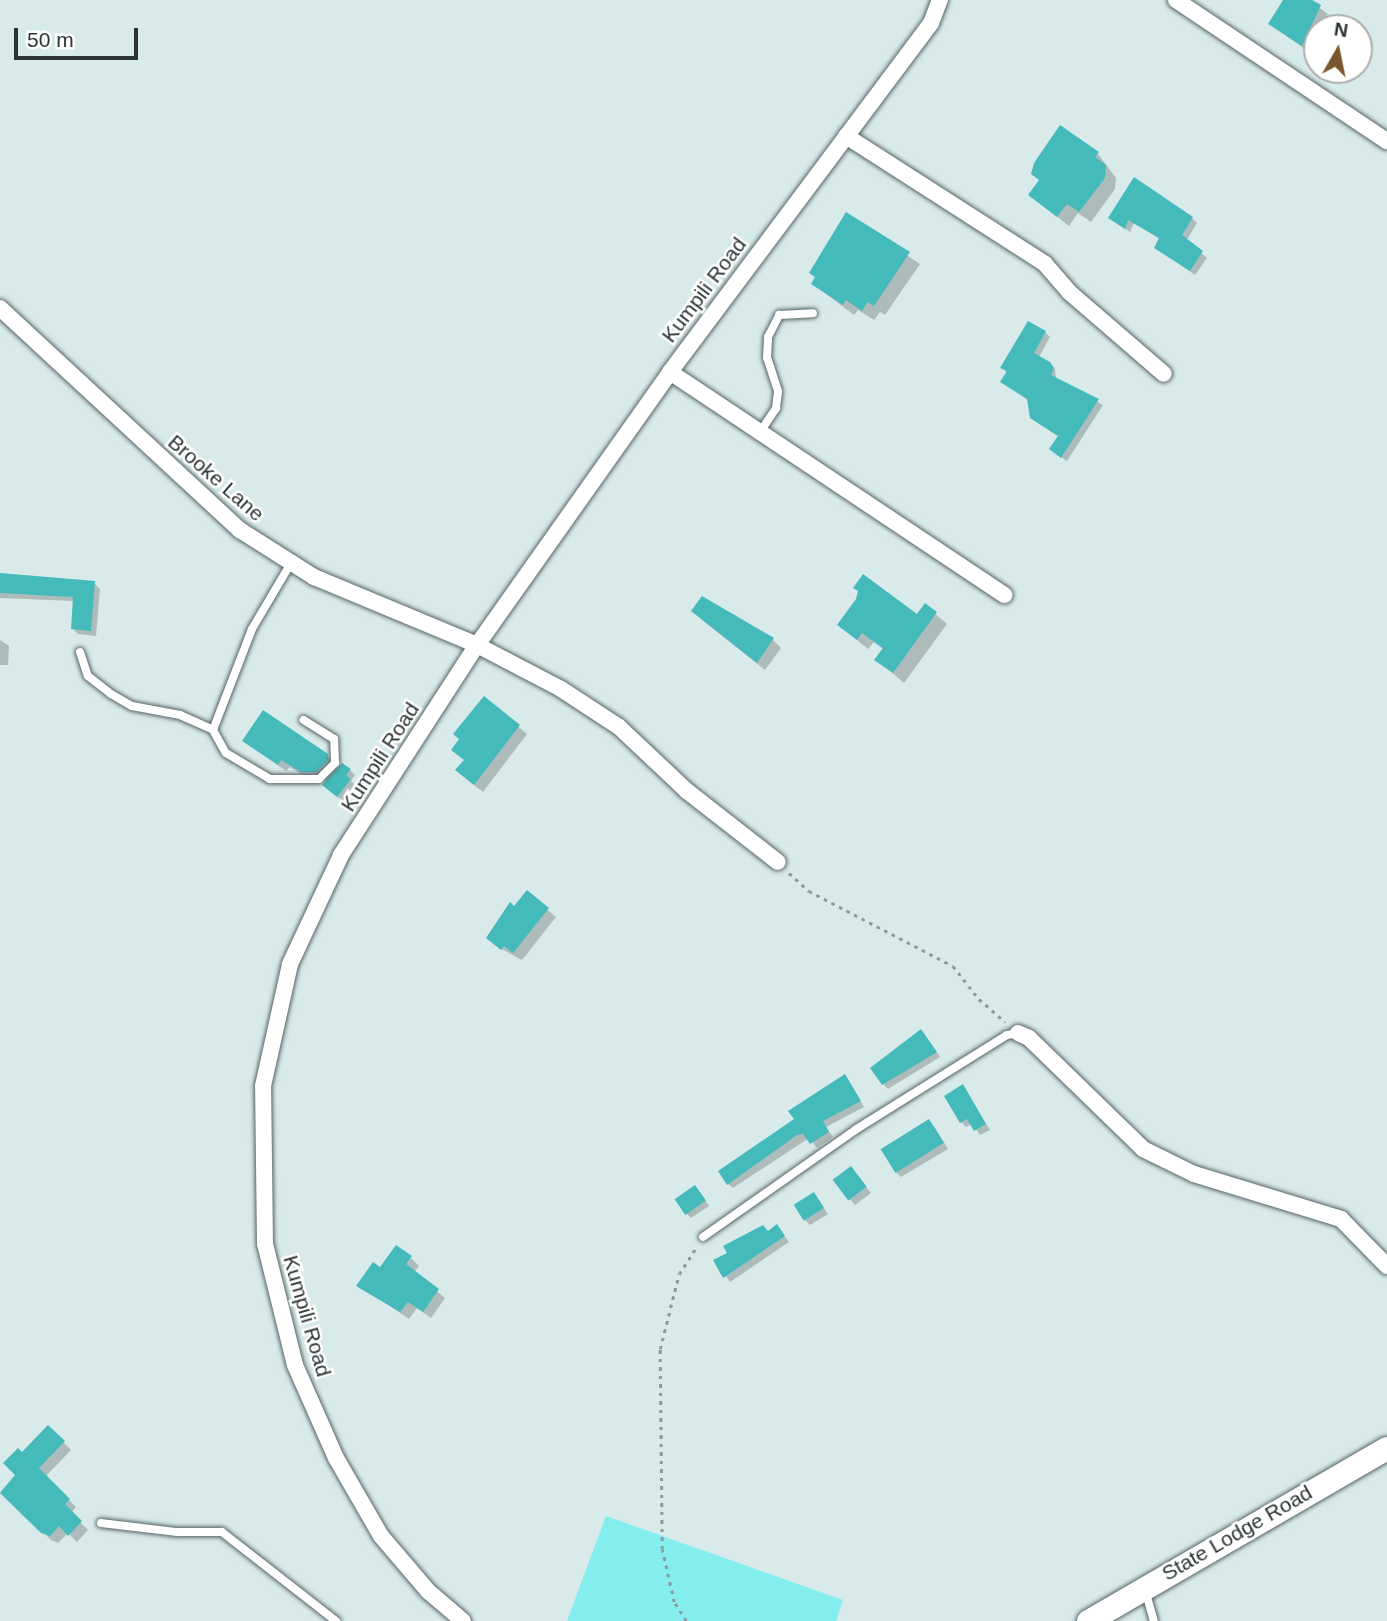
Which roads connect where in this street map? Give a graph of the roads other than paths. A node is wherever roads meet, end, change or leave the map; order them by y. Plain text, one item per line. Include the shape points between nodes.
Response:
1 (940, 0) edge
2 (1176, 0) edge
3 (846, 136) junction
4 (1387, 141) edge
5 (0, 308) edge
6 (813, 313) dead end
7 (670, 372) junction
8 (1164, 374) dead end
9 (760, 432) junction
10 (291, 563) junction
11 (1006, 595) dead end
12 (477, 645) junction
13 (80, 652) dead end
14 (303, 720) dead end
15 (213, 730) junction
16 (778, 863) road end
17 (1018, 1033) joint
18 (703, 1237) road end
19 (1387, 1266) edge
20 (1387, 1448) edge
21 (101, 1523) dead end
22 (1144, 1587) junction
23 (336, 1621) edge
24 (463, 1621) edge
25 (1088, 1621) edge
26 (1154, 1621) edge

1 - 3 street, Kumpili Road via 931,23
2 - 4 street
3 - 7 street, Kumpili Road
3 - 8 street via 1045,264 1069,292
5 - 10 street, Brooke Lane via 240,530
6 - 9 lane via 779,315 768,337 767,358 778,391 776,408
7 - 9 street
7 - 12 street, Kumpili Road
9 - 11 street
10 - 12 street, Brooke Lane via 314,577
10 - 15 lane via 251,629
12 - 16 street, Brooke Lane via 561,689 619,727 687,791
12 - 24 street, Kumpili Road via 341,855 290,964 262,1086 265,1244 295,1365 336,1458 381,1536 428,1591
13 - 15 lane via 88,676 131,706 180,715
14 - 15 lane via 334,739 335,763 319,779 270,779 226,753
17 - 18 lane via 1007,1035 855,1130
17 - 19 street via 1029,1038 1143,1149 1194,1174 1341,1219
20 - 22 street, State Lodge Road
21 - 23 lane via 222,1532
22 - 25 street, State Lodge Road
22 - 26 lane

